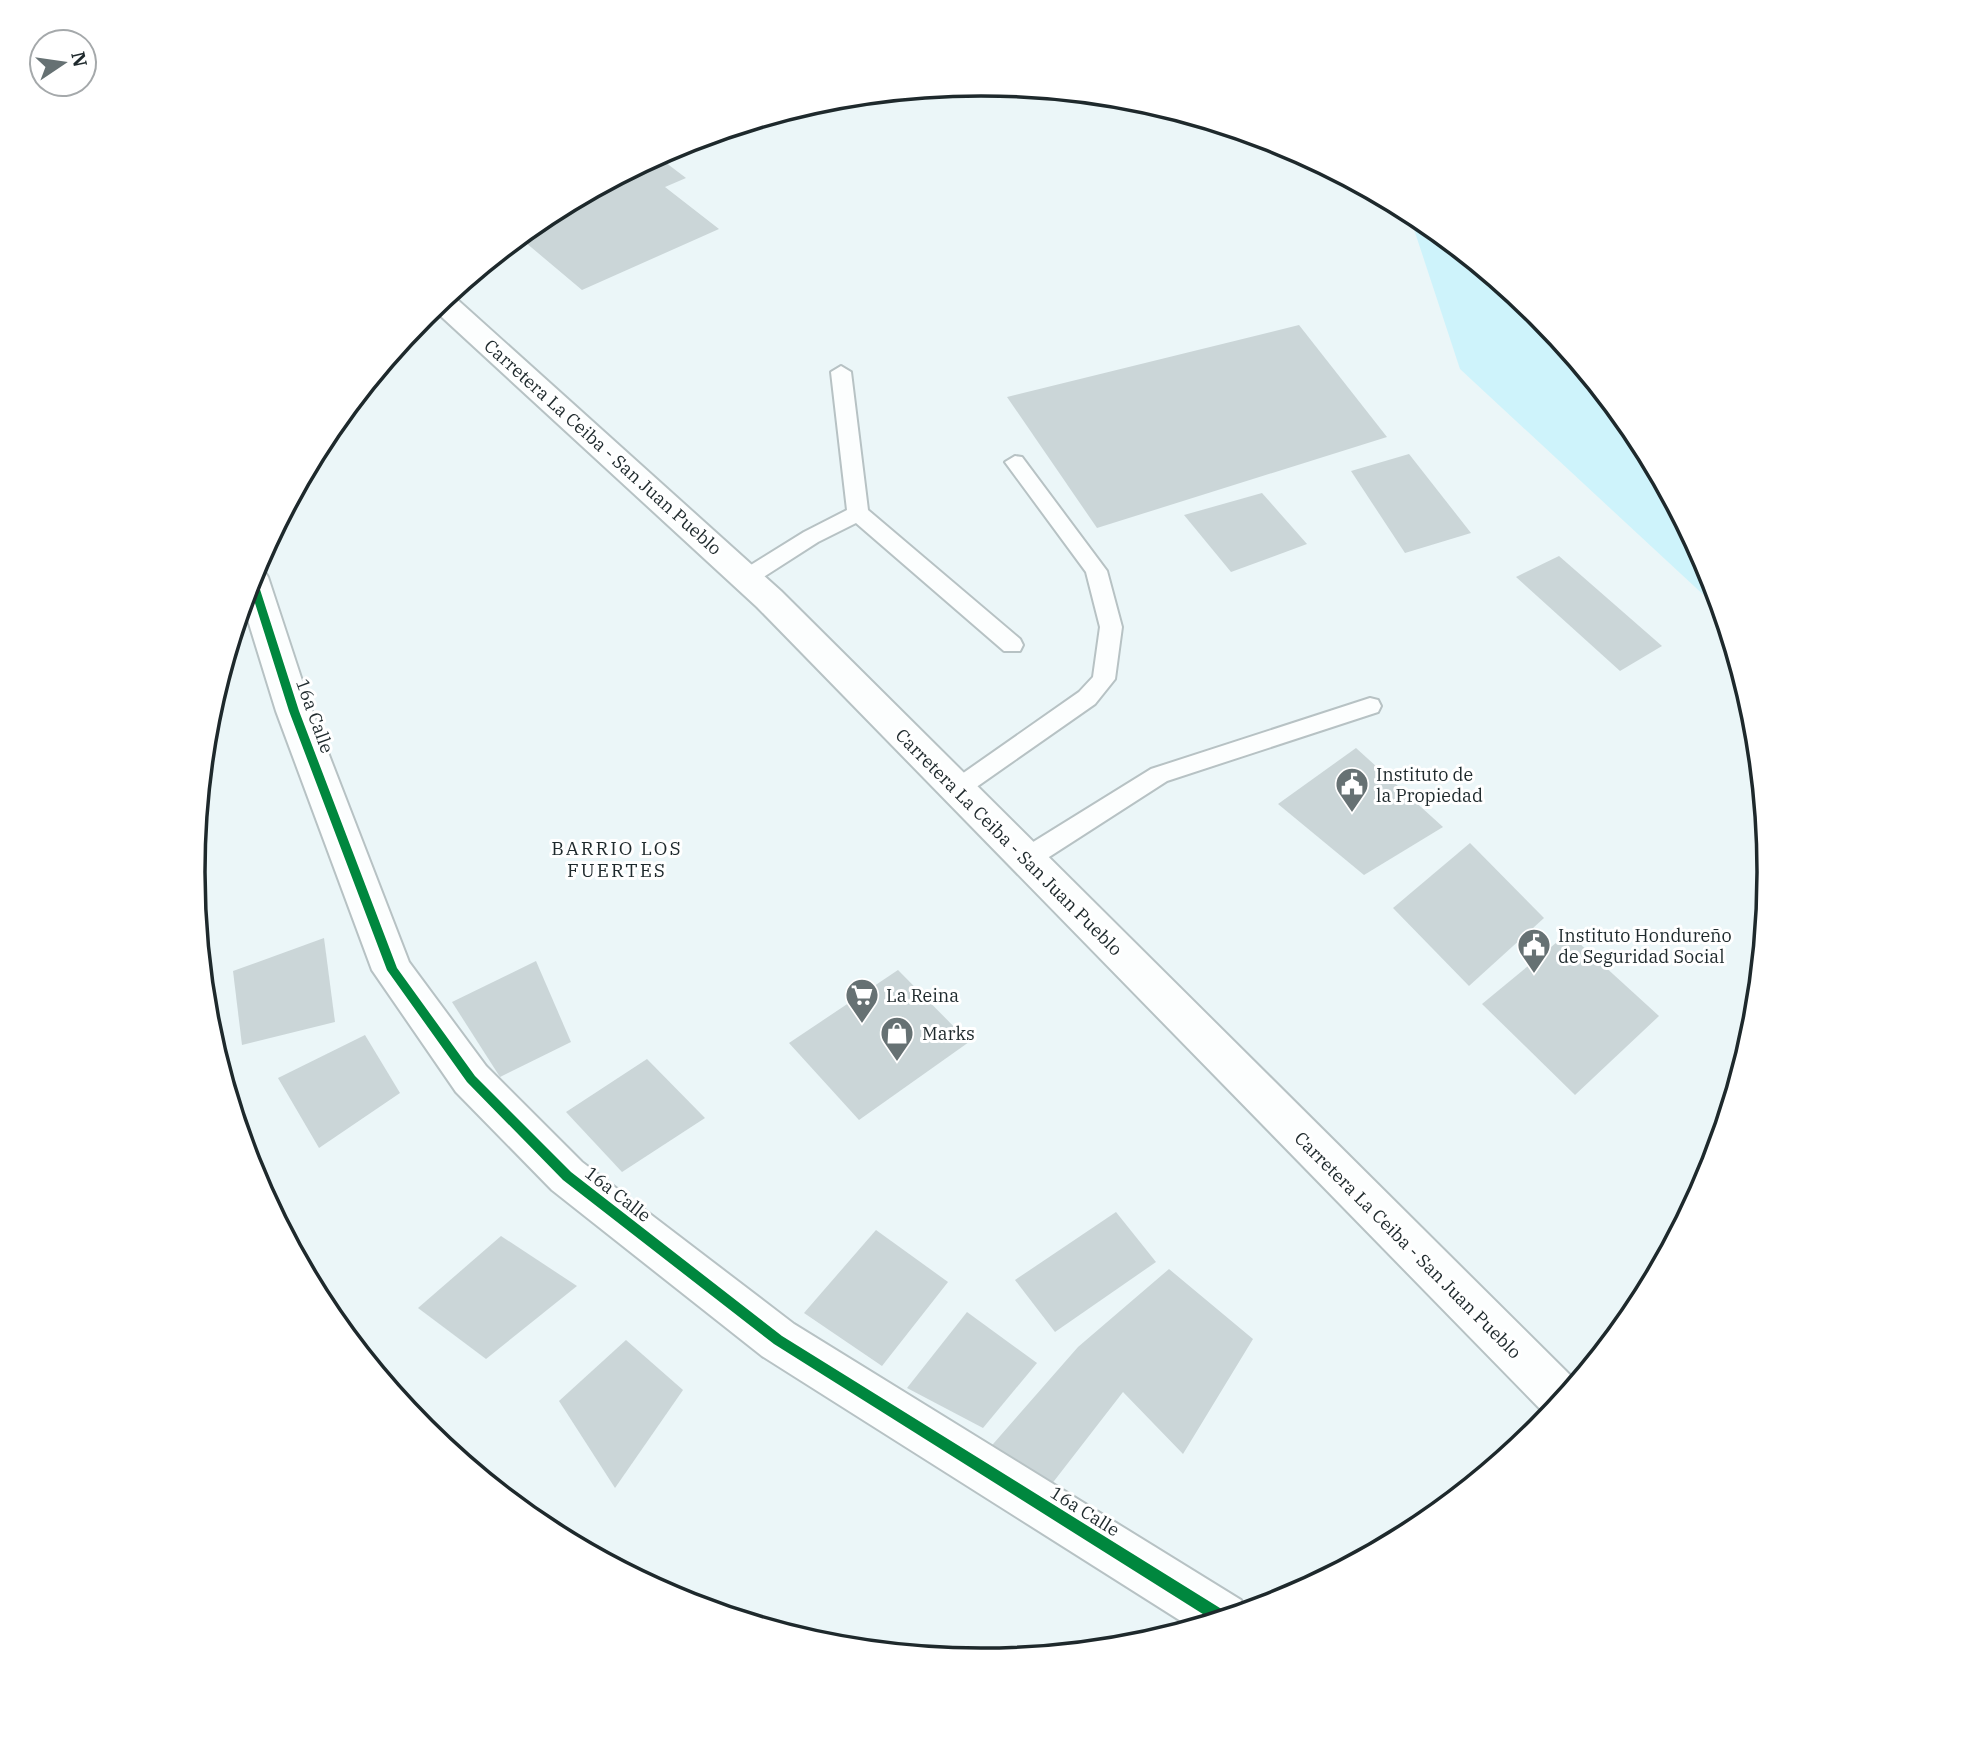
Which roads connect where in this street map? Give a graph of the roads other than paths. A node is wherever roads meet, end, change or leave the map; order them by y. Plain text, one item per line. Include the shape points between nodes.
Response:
1 (449, 308) edge
2 (841, 372) dead end
3 (1015, 462) dead end
4 (858, 513) junction
5 (746, 578) junction
6 (257, 595) edge
7 (1012, 645) dead end
8 (1370, 706) dead end
9 (957, 789) junction
10 (1026, 859) junction
11 (1555, 1393) edge
12 (1213, 1612) edge

1 - 5 main road, Carretera La Ceiba - San Juan Pueblo
2 - 4 lane
3 - 9 lane via 1096,571 1111,627 1104,679 1087,698
4 - 5 lane
4 - 7 lane
5 - 9 main road, Carretera La Ceiba - San Juan Pueblo
6 - 12 main road, 16a Calle via 294,711 392,970 471,1079 567,1176 778,1340
8 - 10 lane via 1159,775
9 - 10 main road, Carretera La Ceiba - San Juan Pueblo
10 - 11 main road, Carretera La Ceiba - San Juan Pueblo

